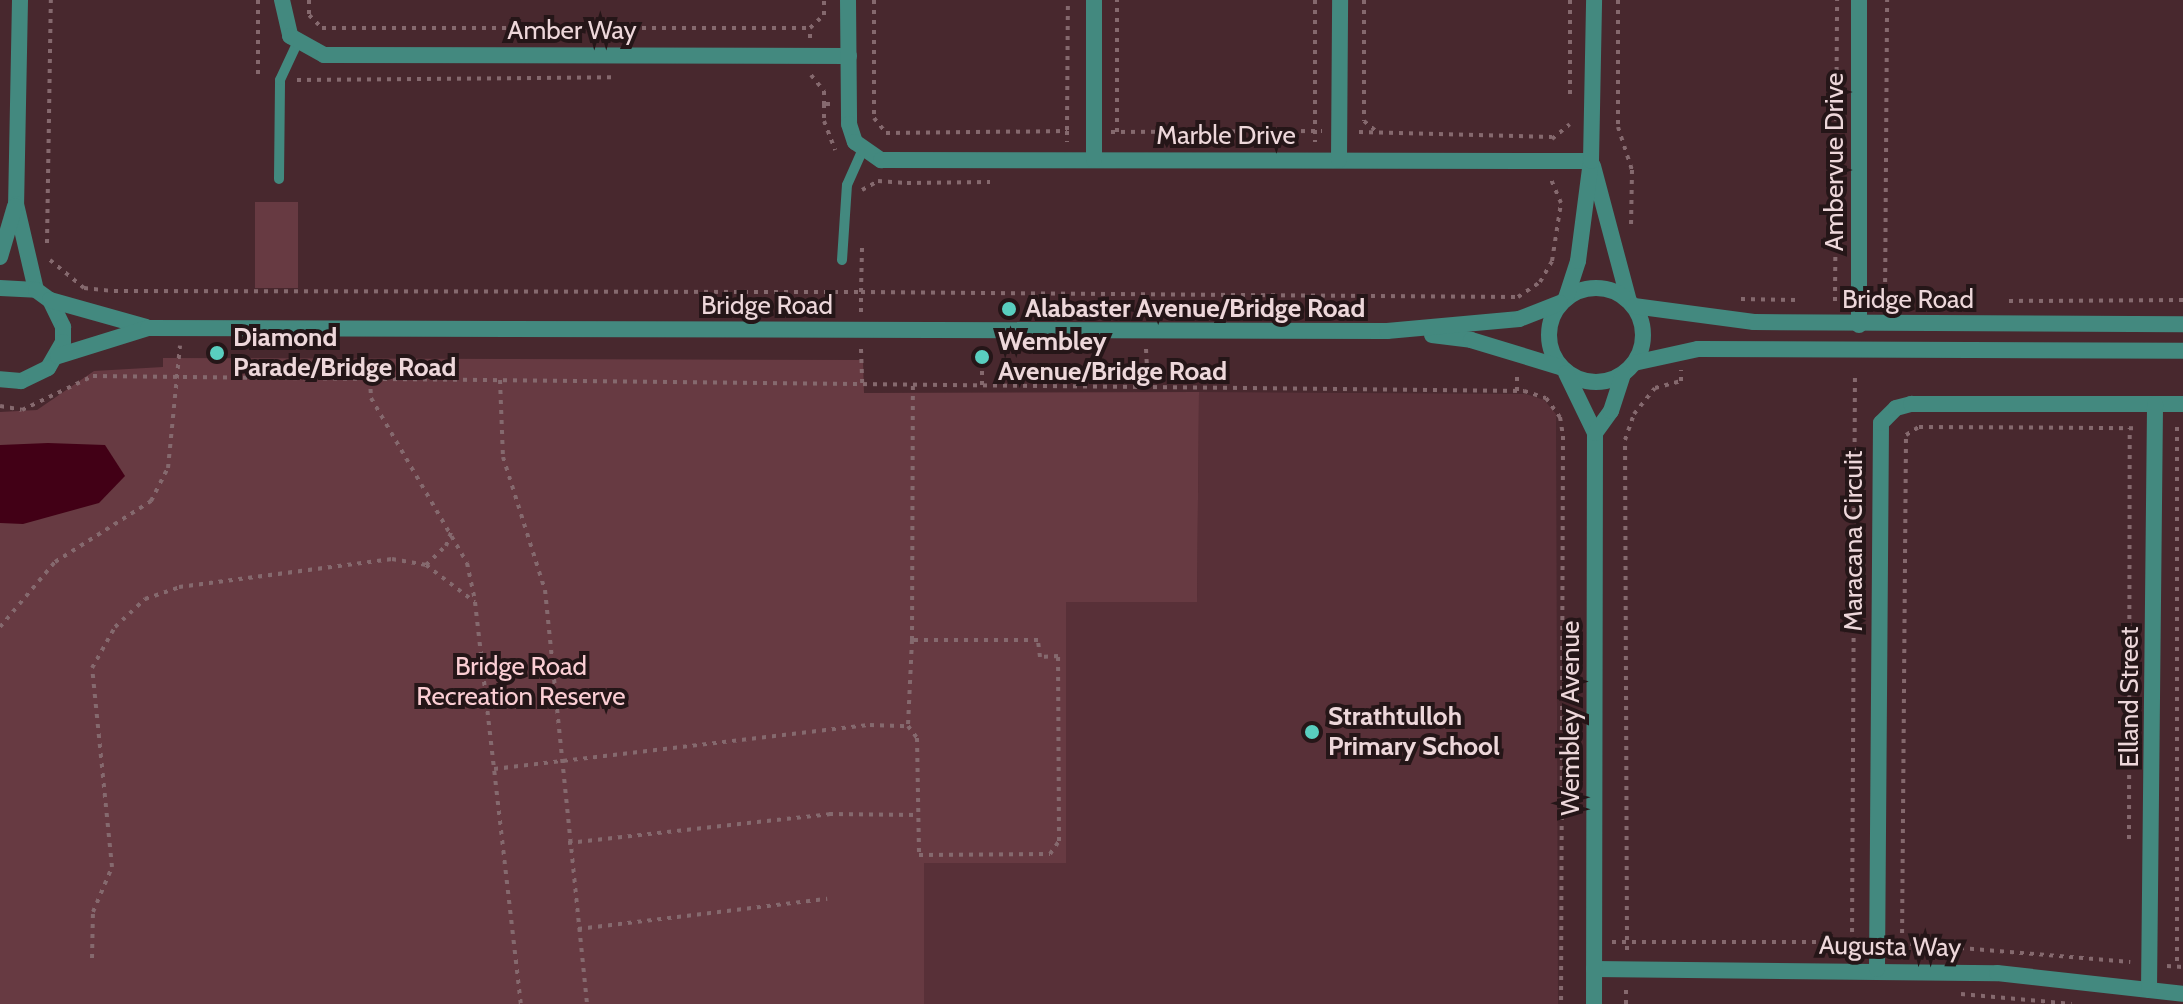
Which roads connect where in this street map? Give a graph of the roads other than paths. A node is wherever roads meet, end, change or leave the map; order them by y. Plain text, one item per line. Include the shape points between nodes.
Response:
1 (20, 0) edge
2 (282, 0) edge
3 (848, 0) edge
4 (1094, 0) edge
5 (1340, 0) edge
6 (1594, 0) edge
7 (1859, 0) edge
8 (297, 44) junction
9 (849, 56) junction
10 (863, 149) junction
11 (1094, 160) junction
12 (1339, 160) junction
13 (1591, 161) junction
14 (279, 179) dead end
15 (16, 204) junction
16 (0, 257) edge
17 (842, 260) dead end
18 (0, 288) edge
19 (43, 295) junction
20 (1563, 301) junction
21 (1631, 304) junction
22 (2183, 324) edge
23 (1859, 325) junction
24 (148, 328) junction
25 (1387, 331) junction
26 (2183, 351) edge
27 (58, 356) junction
28 (1629, 369) junction
29 (1563, 370) junction
30 (0, 379) edge
31 (2155, 404) junction
32 (2183, 404) edge
33 (1595, 433) junction
34 (1594, 969) junction
35 (1877, 969) junction
36 (2149, 990) junction
37 (2183, 994) edge
38 (1594, 1004) edge

1 - 15 street
2 - 8 street via 286,30
3 - 9 street
4 - 11 street
5 - 12 street
6 - 13 street
7 - 23 street, Ambervue Drive
8 - 9 street, Amber Way via 324,55
8 - 14 lane via 280,80
9 - 10 street via 849,124
10 - 11 street, Marble Drive via 881,160
10 - 17 lane via 847,185
11 - 12 street, Marble Drive
12 - 13 street, Marble Drive
13 - 20 street via 1578,261
13 - 21 street
15 - 16 street
15 - 19 street
18 - 19 street, Bridge Road
19 - 24 street, Bridge Road
19 - 27 street via 63,327
20 - 21 street via 1591,288 1618,293
20 - 25 street, Bridge Road via 1519,319
20 - 29 street via 1552,315 1548,342
21 - 23 street, Bridge Road via 1719,320
21 - 28 street via 1643,341
22 - 23 street, Bridge Road
24 - 25 street, Bridge Road
24 - 27 street, Bridge Road
25 - 29 street, Bridge Road via 1471,340
26 - 28 street, Bridge Road via 1698,349
27 - 30 street, Bridge Road via 36,377
28 - 29 street via 1594,383
28 - 33 street
29 - 33 street, Wembley Avenue
31 - 32 street, Maracana Circuit
31 - 35 street, Maracana Circuit via 1911,404 1896,408 1881,423
31 - 36 street, Elland Street
33 - 34 street, Wembley Avenue
34 - 35 street, Augusta Way
34 - 38 street, Wembley Avenue
35 - 36 street, Augusta Way via 1997,973
36 - 37 street, Augusta Way

